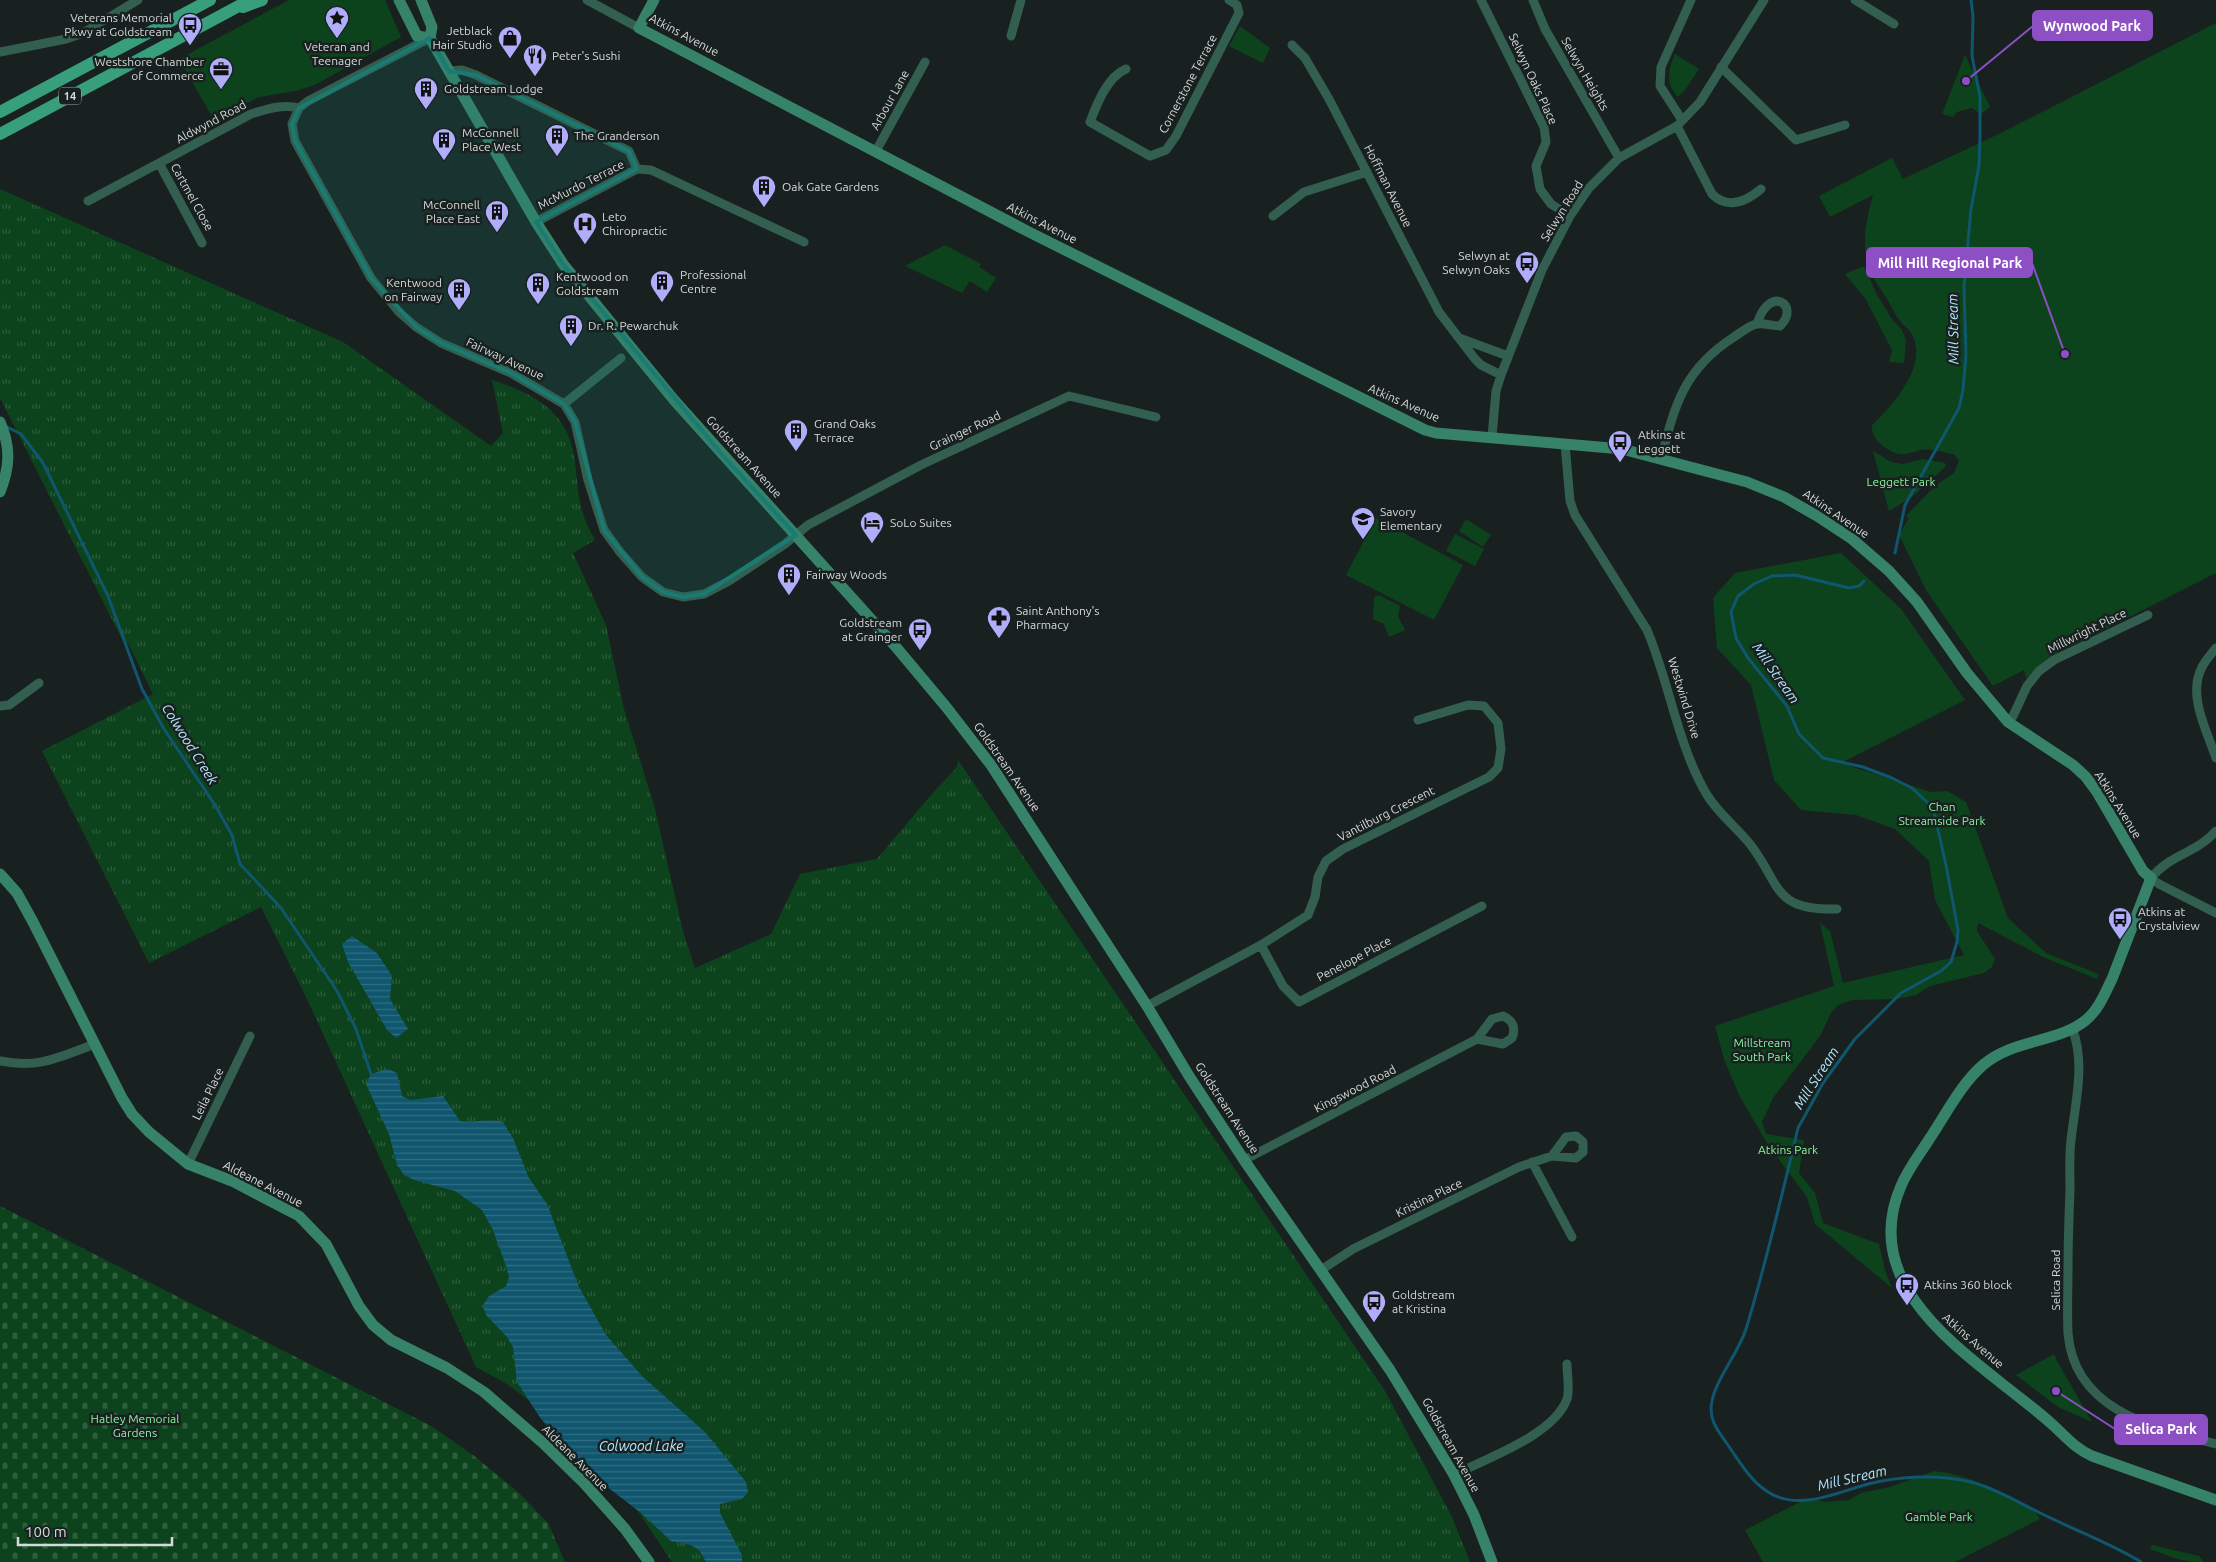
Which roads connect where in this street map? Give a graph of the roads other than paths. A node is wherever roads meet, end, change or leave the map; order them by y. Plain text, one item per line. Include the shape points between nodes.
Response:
1 (138, 0) edge
2 (210, 0) edge
3 (250, 0) edge
4 (262, 0) edge
5 (399, 0) edge
6 (421, 0) edge
7 (587, 0) edge
8 (654, 0) edge
9 (1022, 0) edge
10 (1229, 0) edge
11 (1481, 0) edge
12 (1533, 0) edge
13 (1691, 0) edge
14 (1764, 0) edge
15 (1855, 0) edge
16 (231, 11) junction
17 (1894, 24) dead end
18 (640, 28) junction
19 (1011, 36) dead end
20 (430, 38) junction
21 (1292, 45) dead end
22 (0, 52) edge
23 (925, 62) dead end
24 (1721, 67) junction
25 (1126, 69) dead end
26 (449, 71) junction
27 (299, 108) junction
28 (0, 112) edge
29 (1679, 123) junction
30 (1845, 125) dead end
31 (0, 134) edge
32 (876, 151) junction
33 (1619, 158) junction
34 (159, 163) junction
35 (637, 170) junction
36 (1366, 172) junction
37 (1761, 189) dead end
38 (88, 201) dead end
39 (1273, 216) dead end
40 (1570, 216) junction
41 (536, 222) junction
42 (804, 242) dead end
43 (202, 243) dead end
44 (1757, 324) dead end
45 (1462, 339) junction
46 (1508, 356) junction
47 (621, 358) dead end
48 (1501, 375) junction
49 (564, 404) junction
50 (1156, 417) dead end
51 (0, 422) edge
52 (1492, 437) junction
53 (1565, 444) junction
54 (1661, 459) junction
55 (0, 492) edge
56 (796, 535) junction
57 (2148, 615) dead end
58 (2216, 648) edge
59 (39, 682) dead end
60 (0, 706) edge
61 (1418, 720) dead end
62 (2008, 722) junction
63 (2216, 758) edge
64 (2216, 832) edge
65 (0, 874) edge
66 (2151, 878) junction
67 (1482, 906) dead end
68 (1837, 909) dead end
69 (2216, 913) edge
70 (1261, 945) junction
71 (1147, 1006) junction
72 (2072, 1028) junction
73 (250, 1036) dead end
74 (1476, 1039) dead end
75 (95, 1044) junction
76 (0, 1062) edge
77 (1552, 1156) dead end
78 (1244, 1160) junction
79 (1532, 1162) junction
80 (188, 1164) junction
81 (1572, 1237) dead end
82 (1320, 1270) junction
83 (1567, 1364) dead end
84 (2216, 1444) edge
85 (1454, 1474) junction
86 (2216, 1500) edge
87 (649, 1562) edge
88 (1492, 1562) edge

1 - 22 street via 83,33
2 - 28 main road, 14
3 - 16 main road, 14
4 - 16 main road
5 - 20 street, Goldstream Avenue via 417,36
6 - 20 street, Goldstream Avenue via 432,27
7 - 18 street, Atkins Avenue
8 - 18 street
9 - 19 street
10 - 25 street, Cornerstone Terrace via 1236,5 1239,14 1166,150 1150,156 1090,122 1097,103 1112,80
11 - 40 street, Selwyn Oaks Place via 1544,127 1546,142 1536,166 1540,189 1551,204
12 - 33 street, Selwyn Heights via 1545,29
13 - 29 street via 1661,66 1660,86
14 - 24 street, Selwyn Road
15 - 17 street
16 - 31 main road, 14
18 - 32 street, Atkins Avenue
20 - 26 street, Goldstream Avenue
20 - 27 street
21 - 36 street, Hoffman Avenue via 1305,58
23 - 32 street, Arbour Lane
24 - 29 street, Selwyn Road via 1700,102
24 - 30 street via 1796,140
26 - 35 street via 462,70 476,75 629,151
26 - 41 street, Goldstream Avenue
27 - 34 street, Aldwynd Road via 289,105 251,114
27 - 49 street, Fairway Avenue via 292,124 295,141 363,263 393,305 416,328 441,343 511,373
29 - 33 street, Selwyn Road
29 - 37 street via 1712,194 1718,200 1725,203 1744,201
32 - 52 street, Atkins Avenue via 1029,232 1425,430
33 - 40 street, Selwyn Road via 1589,188
34 - 38 street, Aldwynd Road
34 - 43 street, Cartmel Close
35 - 41 street, McMurdo Terrace
35 - 42 street via 651,170
36 - 39 street via 1304,192
36 - 45 street, Hoffman Avenue via 1439,312
40 - 46 street, Selwyn Road via 1542,270
41 - 56 street, Goldstream Avenue via 563,264 674,400
44 - 54 street via 1714,350 1685,385
45 - 46 street, Hoffman Avenue
45 - 48 street, Hoffman Avenue via 1481,365
46 - 48 street, Selwyn Road
47 - 49 street
48 - 52 street, Selwyn Road via 1496,391
49 - 56 street via 575,422 604,530 642,577 664,592 683,597 704,594 729,581
50 - 56 street, Grainger Road via 1069,396 921,465 808,525
51 - 55 street via 8,446 7,471
52 - 53 street, Atkins Avenue
53 - 54 street, Atkins Avenue via 1622,449
53 - 68 street, Westwind Drive via 1570,501 1575,515 1647,630 1678,728 1708,796 1750,844 1779,891 1795,904
54 - 62 street, Atkins Avenue via 1747,482 1784,497 1852,539 1916,602 1967,673
56 - 71 street, Goldstream Avenue via 896,647 981,751
57 - 62 street, Millwright Place via 2054,660 2039,671
58 - 63 street via 2201,668 2197,690 2199,711
59 - 60 street via 9,705
61 - 70 street, Vantilburg Crescent via 1468,705 1484,706 1498,723 1501,749 1498,768 1489,777 1343,849 1326,861 1318,877 1308,915
62 - 66 street, Atkins Avenue via 2086,777 2143,871
64 - 66 street via 2206,843 2167,862
65 - 75 street, Aldeane Avenue via 17,893
66 - 69 street
66 - 72 street, Atkins Avenue via 2105,995 2091,1015
67 - 70 street, Penelope Place via 1299,1002 1283,986
70 - 71 street, Vantilburg Crescent
71 - 78 street, Goldstream Avenue
72 - 84 street, Selica Road via 2078,1054 2078,1087 2070,1143 2068,1263 2068,1334 2073,1358 2090,1388 2125,1414 2160,1430
72 - 86 street, Atkins Avenue via 2004,1052 1981,1067 1970,1080 1900,1187 1892,1222 1892,1254 1915,1302 1936,1328 2073,1445 2092,1456
73 - 80 street, Leila Place
74 - 78 street, Kingswood Road
75 - 76 street via 43,1063 20,1066
75 - 80 street, Aldeane Avenue via 132,1114
77 - 79 street, Kristina Place
78 - 82 street, Goldstream Avenue
79 - 81 street
79 - 82 street, Kristina Place via 1353,1249
80 - 87 street, Aldeane Avenue via 232,1181 298,1216 326,1244 359,1306 373,1325 391,1340 447,1368 484,1392 584,1483
82 - 85 street, Goldstream Avenue via 1390,1370
83 - 85 street via 1568,1397 1561,1412 1530,1437
85 - 88 street, Goldstream Avenue

